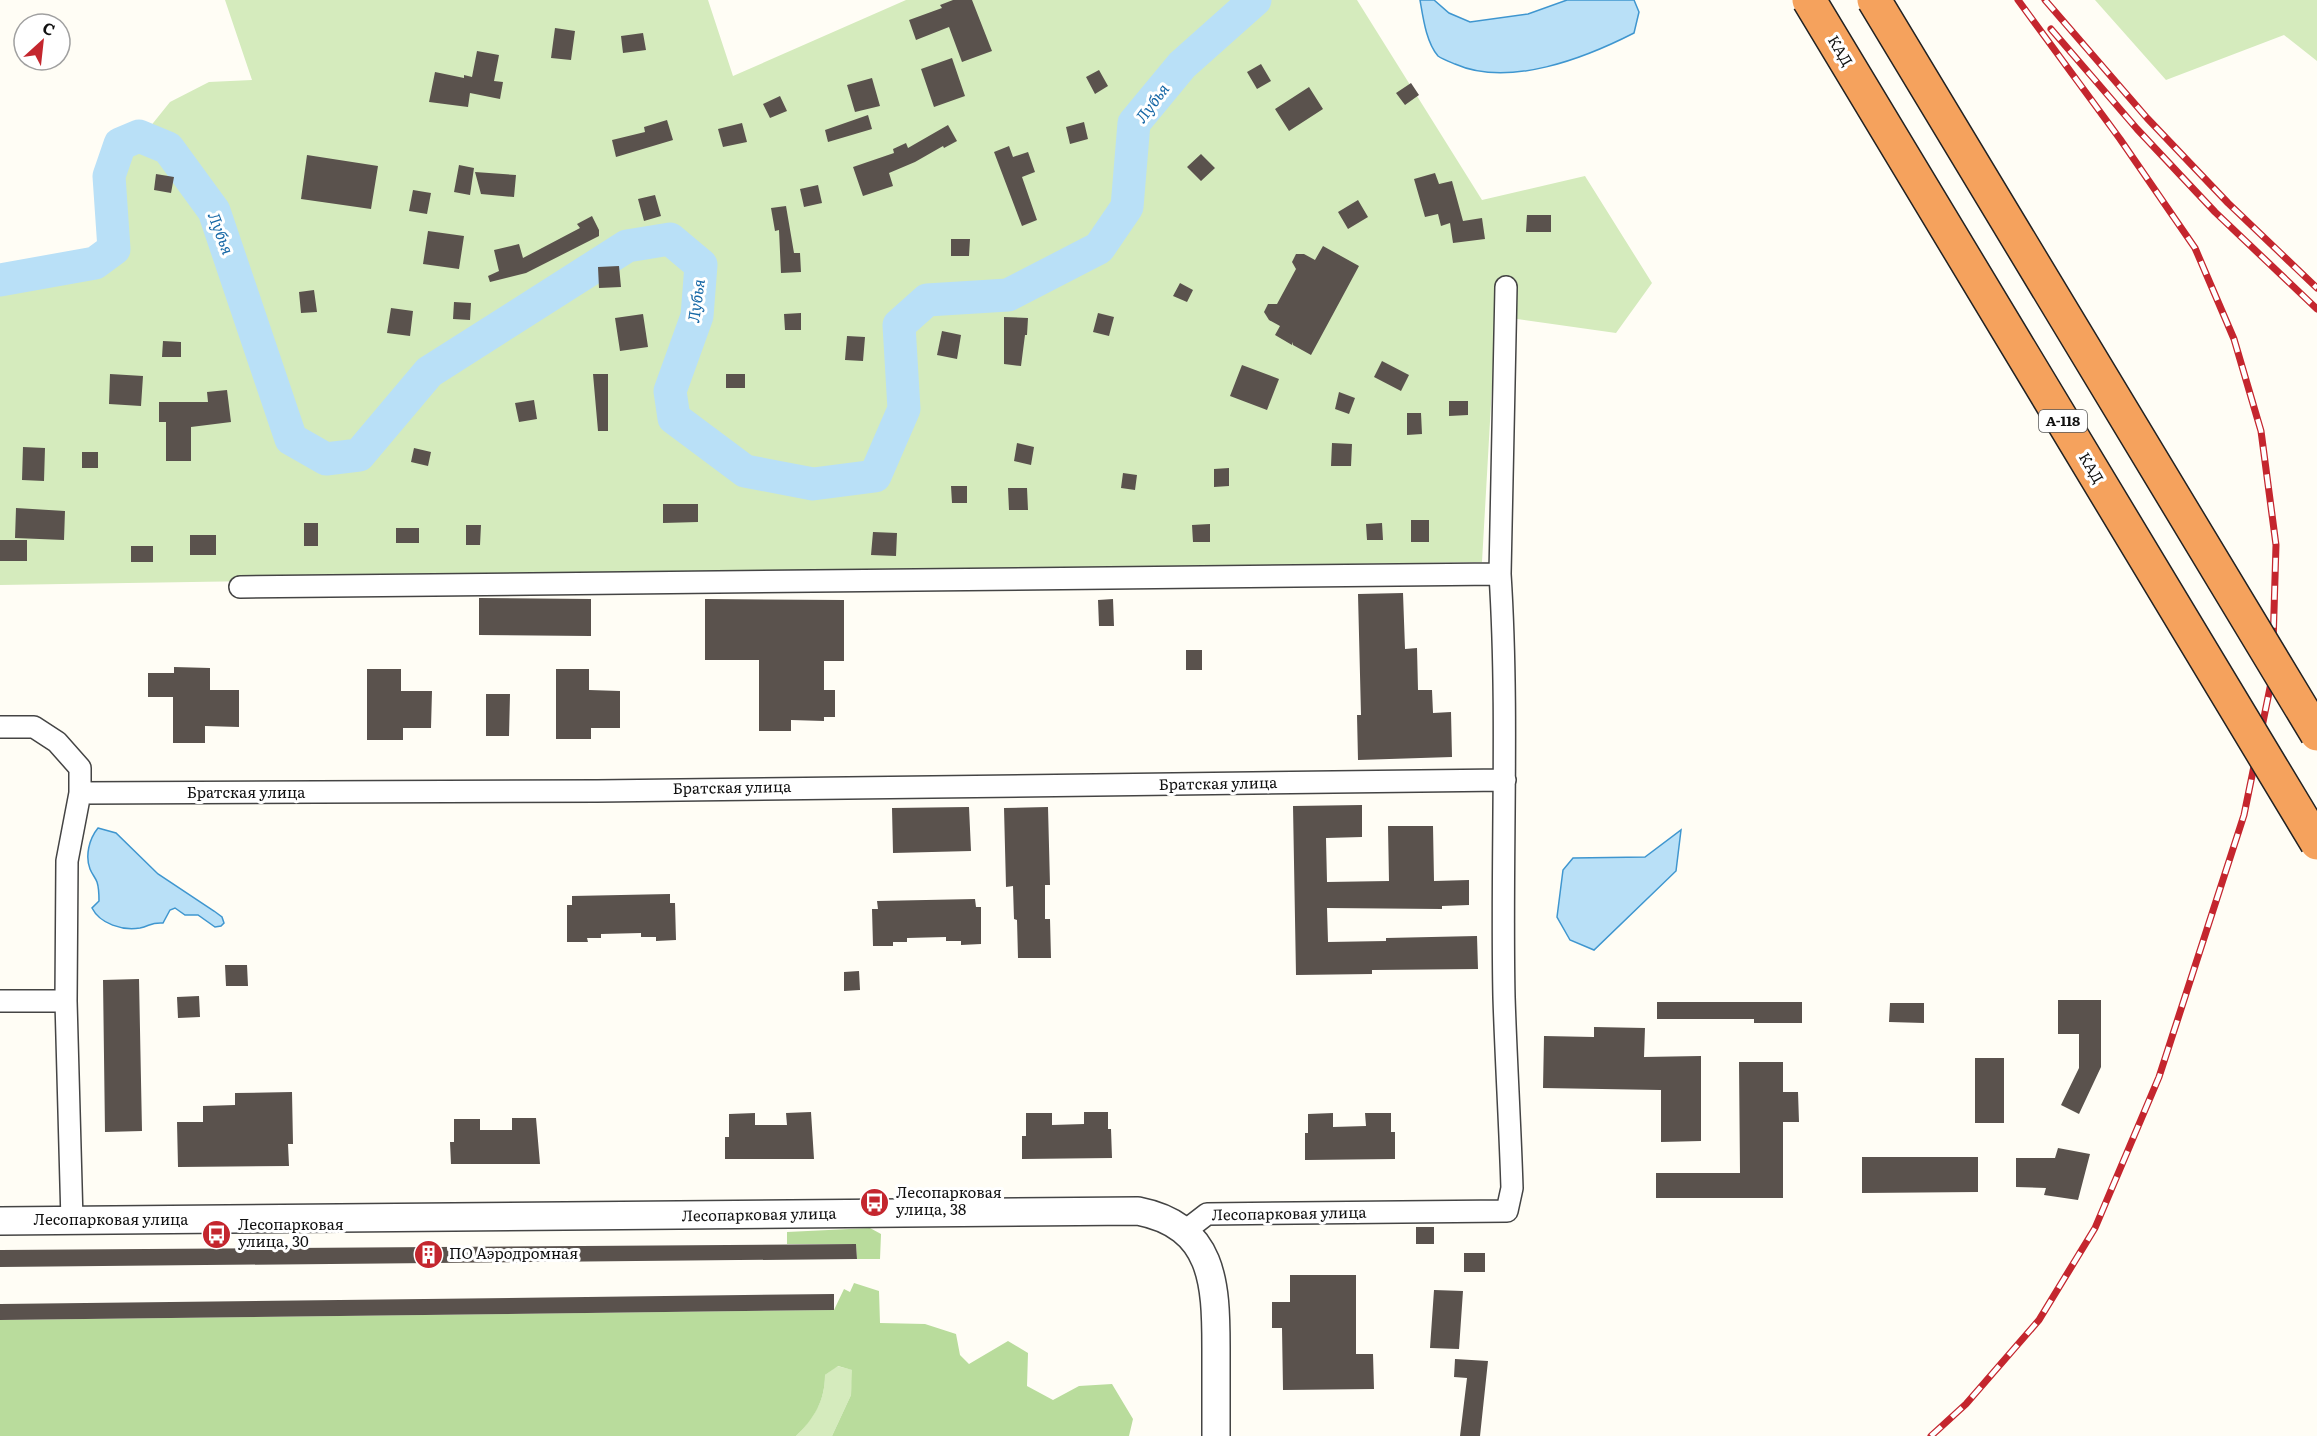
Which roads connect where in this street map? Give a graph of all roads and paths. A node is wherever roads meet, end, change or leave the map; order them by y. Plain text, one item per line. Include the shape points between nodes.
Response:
1 (1809, 0) edge
2 (1874, 0) edge
3 (1506, 288) dead end
4 (1500, 574) junction
5 (240, 587) dead end
6 (0, 727) edge
7 (2317, 734) edge
8 (1505, 780) junction
9 (80, 794) junction
10 (2317, 843) edge
11 (0, 1001) edge
12 (66, 1001) junction
13 (0, 1221) edge
14 (72, 1221) junction
15 (1185, 1231) junction
16 (1216, 1436) edge

1 - 10 highway, КАД / А-118, bridge
2 - 7 highway, bridge
3 - 4 street
4 - 5 street
4 - 8 street
6 - 9 street via 34,727 57,742 80,768
8 - 9 street, Братская улица
8 - 15 street, Лесопарковая улица via 1504,996 1512,1188 1507,1211 1207,1214
9 - 12 street via 68,861
11 - 12 street
12 - 14 street
13 - 14 street, Лесопарковая улица
14 - 15 street, Лесопарковая улица via 1138,1211 1157,1215
15 - 16 street via 1207,1259 1214,1291

